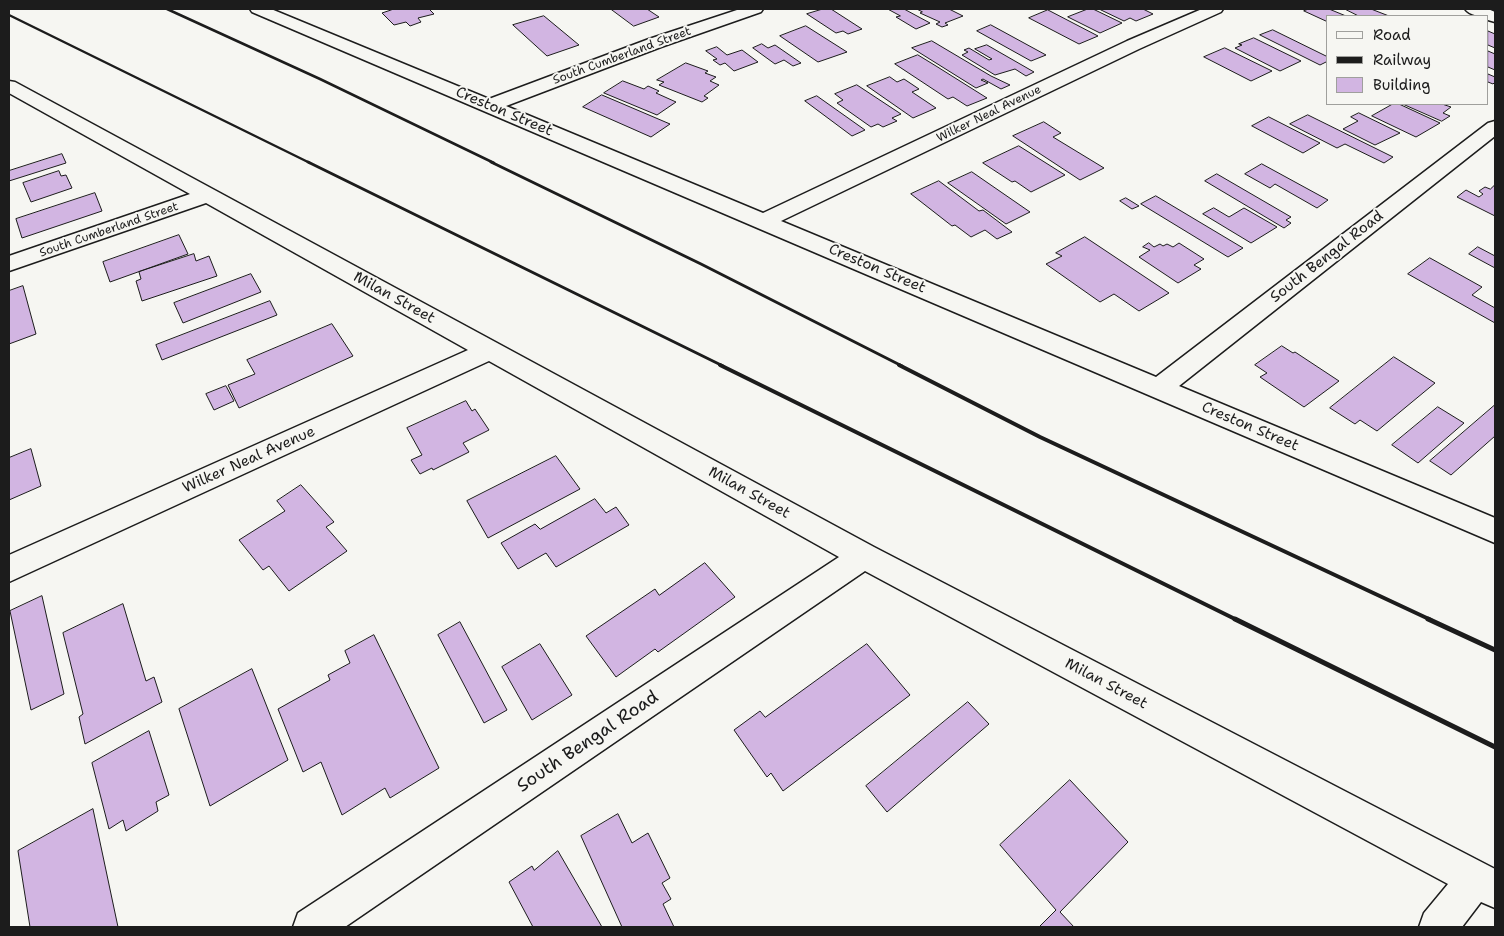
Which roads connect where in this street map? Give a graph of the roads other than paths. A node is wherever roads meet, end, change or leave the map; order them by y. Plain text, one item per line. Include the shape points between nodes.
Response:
1 (755, 9) edge
2 (1215, 9) edge
3 (1472, 9) edge
4 (275, 11) edge
5 (1495, 17) edge
6 (10, 88) edge
7 (489, 106) junction
8 (1494, 129) edge
9 (209, 195) junction
10 (764, 221) junction
11 (9, 264) edge
12 (488, 351) junction
13 (1159, 388) junction
14 (1489, 521) edge
15 (864, 556) junction
16 (9, 569) edge
17 (1485, 884) edge
18 (312, 927) edge
19 (1438, 927) edge

1 - 7 street, South Cumberland Street via 655,42
2 - 10 street, Wilker Neal Avenue
3 - 5 street
4 - 7 street, Creston Street
6 - 9 street, Milan Street
7 - 10 street, Creston Street
8 - 13 street, South Bengal Road
9 - 11 street, South Cumberland Street
9 - 12 street, Milan Street
10 - 13 street, Creston Street
12 - 15 street, Milan Street
12 - 16 street, Wilker Neal Avenue
13 - 14 street, Creston Street
15 - 17 street, Milan Street
15 - 18 street, South Bengal Road
17 - 19 street

